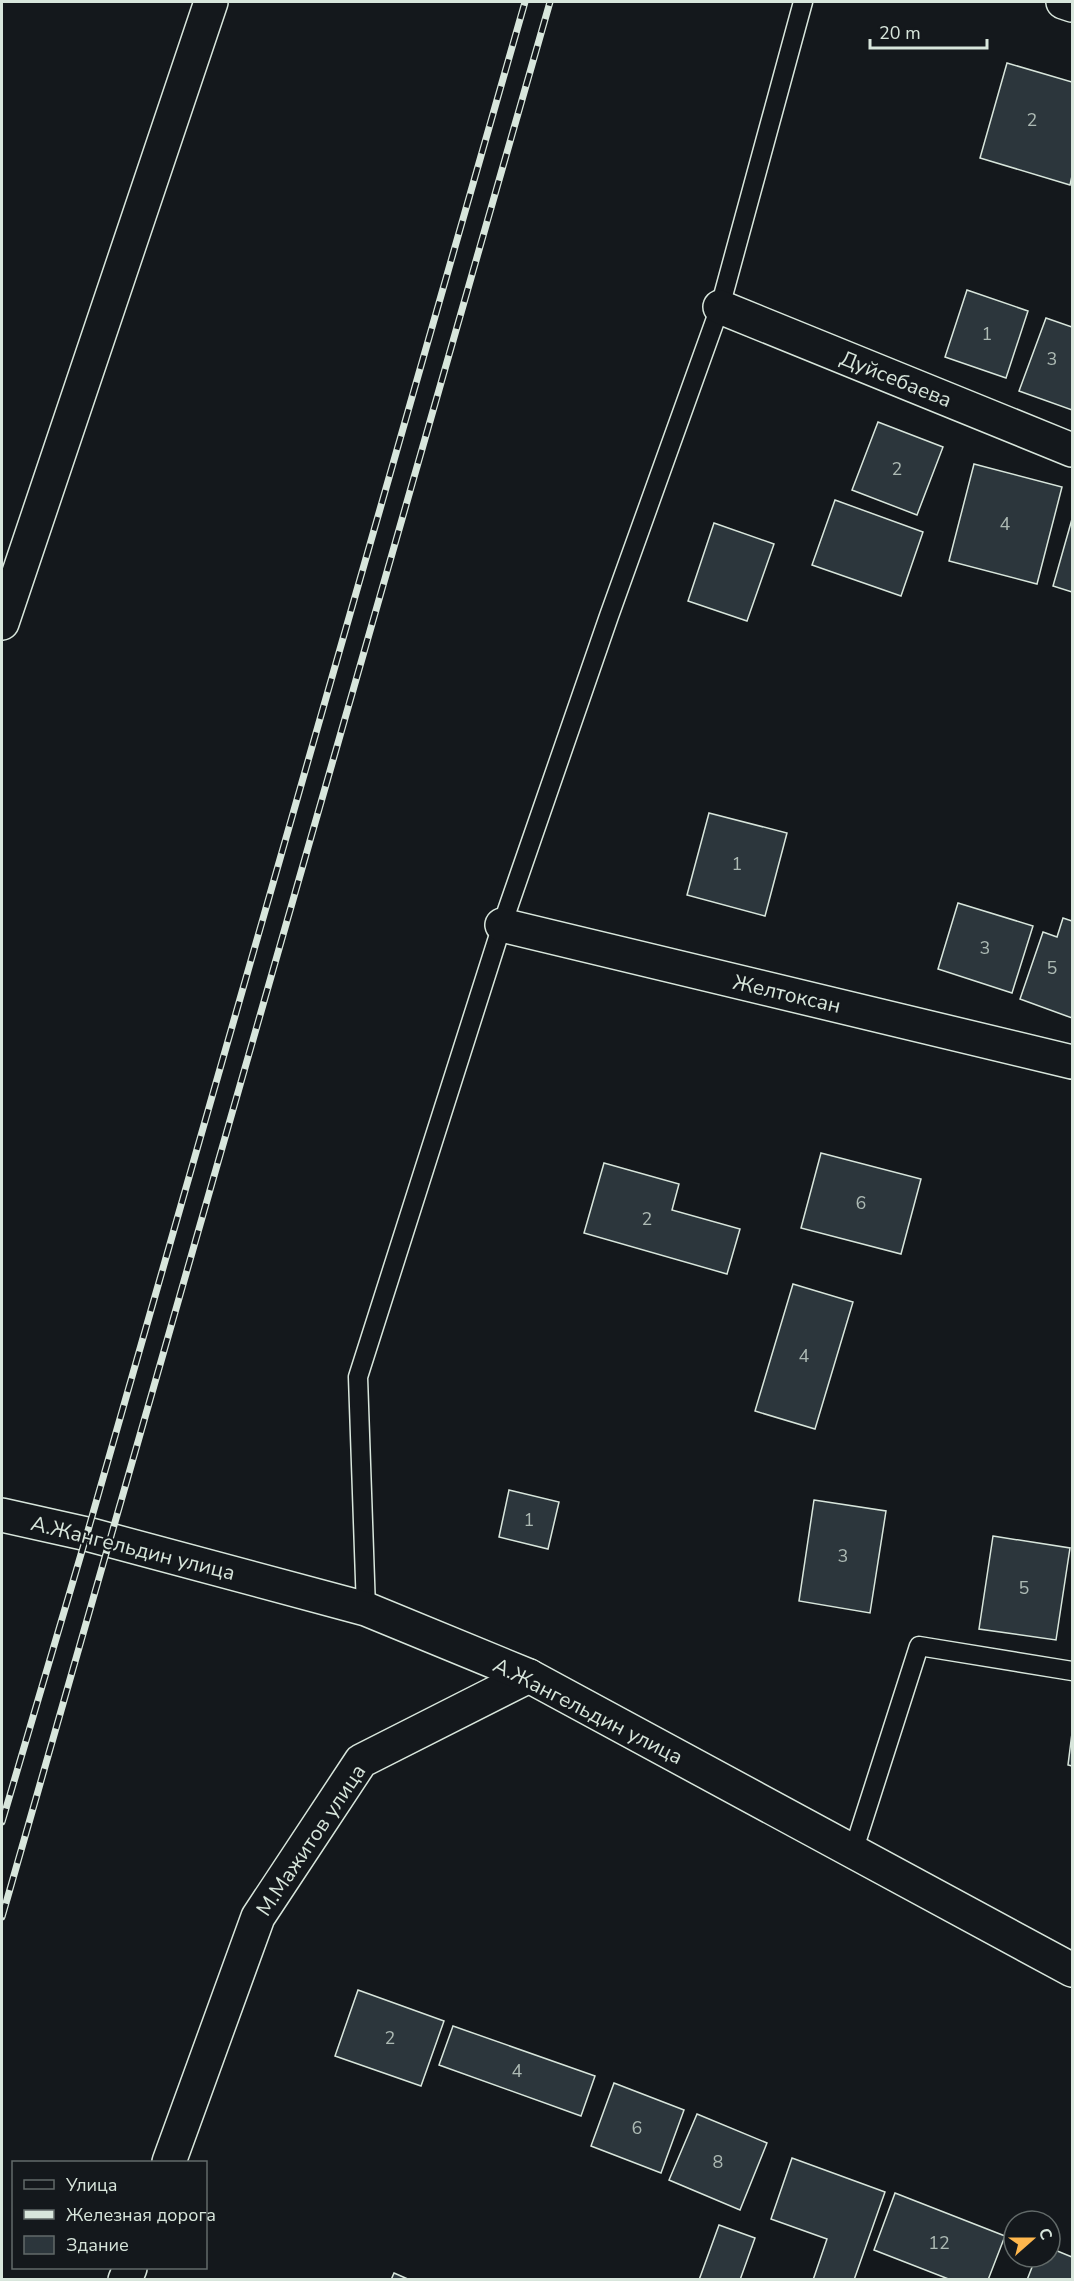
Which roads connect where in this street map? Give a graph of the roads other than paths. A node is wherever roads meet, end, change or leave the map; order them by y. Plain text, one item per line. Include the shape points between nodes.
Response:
1 (211, 2) edge
2 (803, 2) edge
3 (1063, 2) edge
4 (1072, 4) edge
5 (720, 307) junction
6 (1072, 450) edge
7 (2, 623) edge
8 (502, 926) junction
9 (1072, 1062) edge
10 (2, 1515) edge
11 (366, 1609) junction
12 (1072, 1671) edge
13 (529, 1676) junction
14 (853, 1852) junction
15 (1072, 1970) edge
16 (170, 2161) edge

1 - 7 street
2 - 5 lane
3 - 4 street
5 - 6 street, Дуйсебаева
5 - 8 lane
8 - 9 street, Желтоксан
8 - 11 lane via 358,1377
10 - 11 street, А.Жангельдин улица
11 - 13 street, А.Жангельдин улица
12 - 14 lane via 919,1646
13 - 14 street, А.Жангельдин улица
13 - 16 street, М.Мажитов улица via 361,1761 258,1917
14 - 15 street, А.Жангельдин улица

